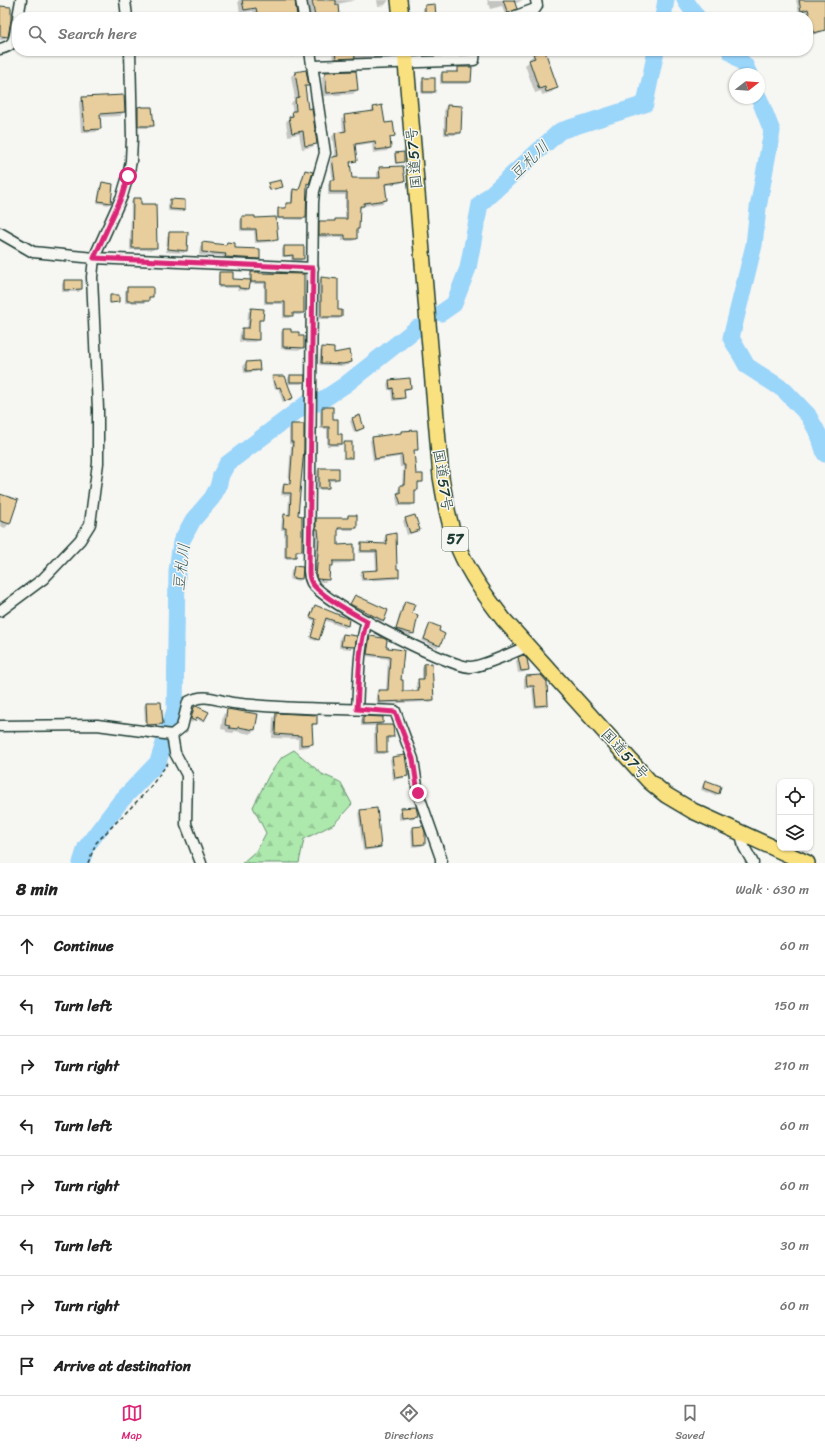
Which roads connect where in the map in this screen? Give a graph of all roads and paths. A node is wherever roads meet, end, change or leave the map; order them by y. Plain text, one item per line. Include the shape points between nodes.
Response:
1 (21, 0) edge
2 (125, 0) edge
3 (301, 0) edge
4 (399, 0) edge
5 (536, 0) edge
6 (19, 12) edge
7 (126, 12) edge
8 (303, 12) edge
9 (400, 12) edge
10 (527, 12) edge
11 (12, 43) edge
12 (0, 48) edge
13 (130, 56) edge
14 (311, 56) edge
15 (474, 56) edge
16 (406, 57) edge
17 (313, 66) junction
18 (0, 233) edge
19 (94, 258) junction
20 (313, 268) junction
21 (0, 611) edge
22 (367, 621) junction
23 (528, 646) junction
24 (357, 709) junction
25 (0, 726) edge
26 (172, 735) junction
27 (175, 753) junction
28 (741, 834) junction
29 (88, 863) edge
30 (201, 863) edge
31 (441, 863) edge
32 (753, 863) edge
33 (807, 863) edge

1 - 6 street
2 - 7 street
3 - 8 street
4 - 9 highway
5 - 10 street via 536,9
11 - 12 street via 8,47
13 - 19 street via 131,161 122,196
14 - 17 street
15 - 16 street via 474,60
16 - 17 street
16 - 23 highway, 国道57号 / 57 via 433,400 444,498 453,532 467,566 489,600
17 - 20 street via 325,153 314,191
18 - 19 street via 33,252
19 - 20 street
19 - 21 street via 92,277 98,463 90,524 80,540 43,579
20 - 22 street via 309,571 312,583 319,590 340,606
22 - 23 street via 417,647 472,667
22 - 24 street via 360,655
23 - 28 highway, 国道57号 / 57 via 649,781 679,804
24 - 26 street via 312,709 219,701 208,697 197,698 188,702 182,727
24 - 31 street via 395,712 413,759 418,793
25 - 26 street via 97,725
26 - 27 street
27 - 29 path via 148,790 96,843
27 - 30 street via 187,775 186,824
28 - 32 street via 744,847
28 - 33 highway, 国道57号 / 57

